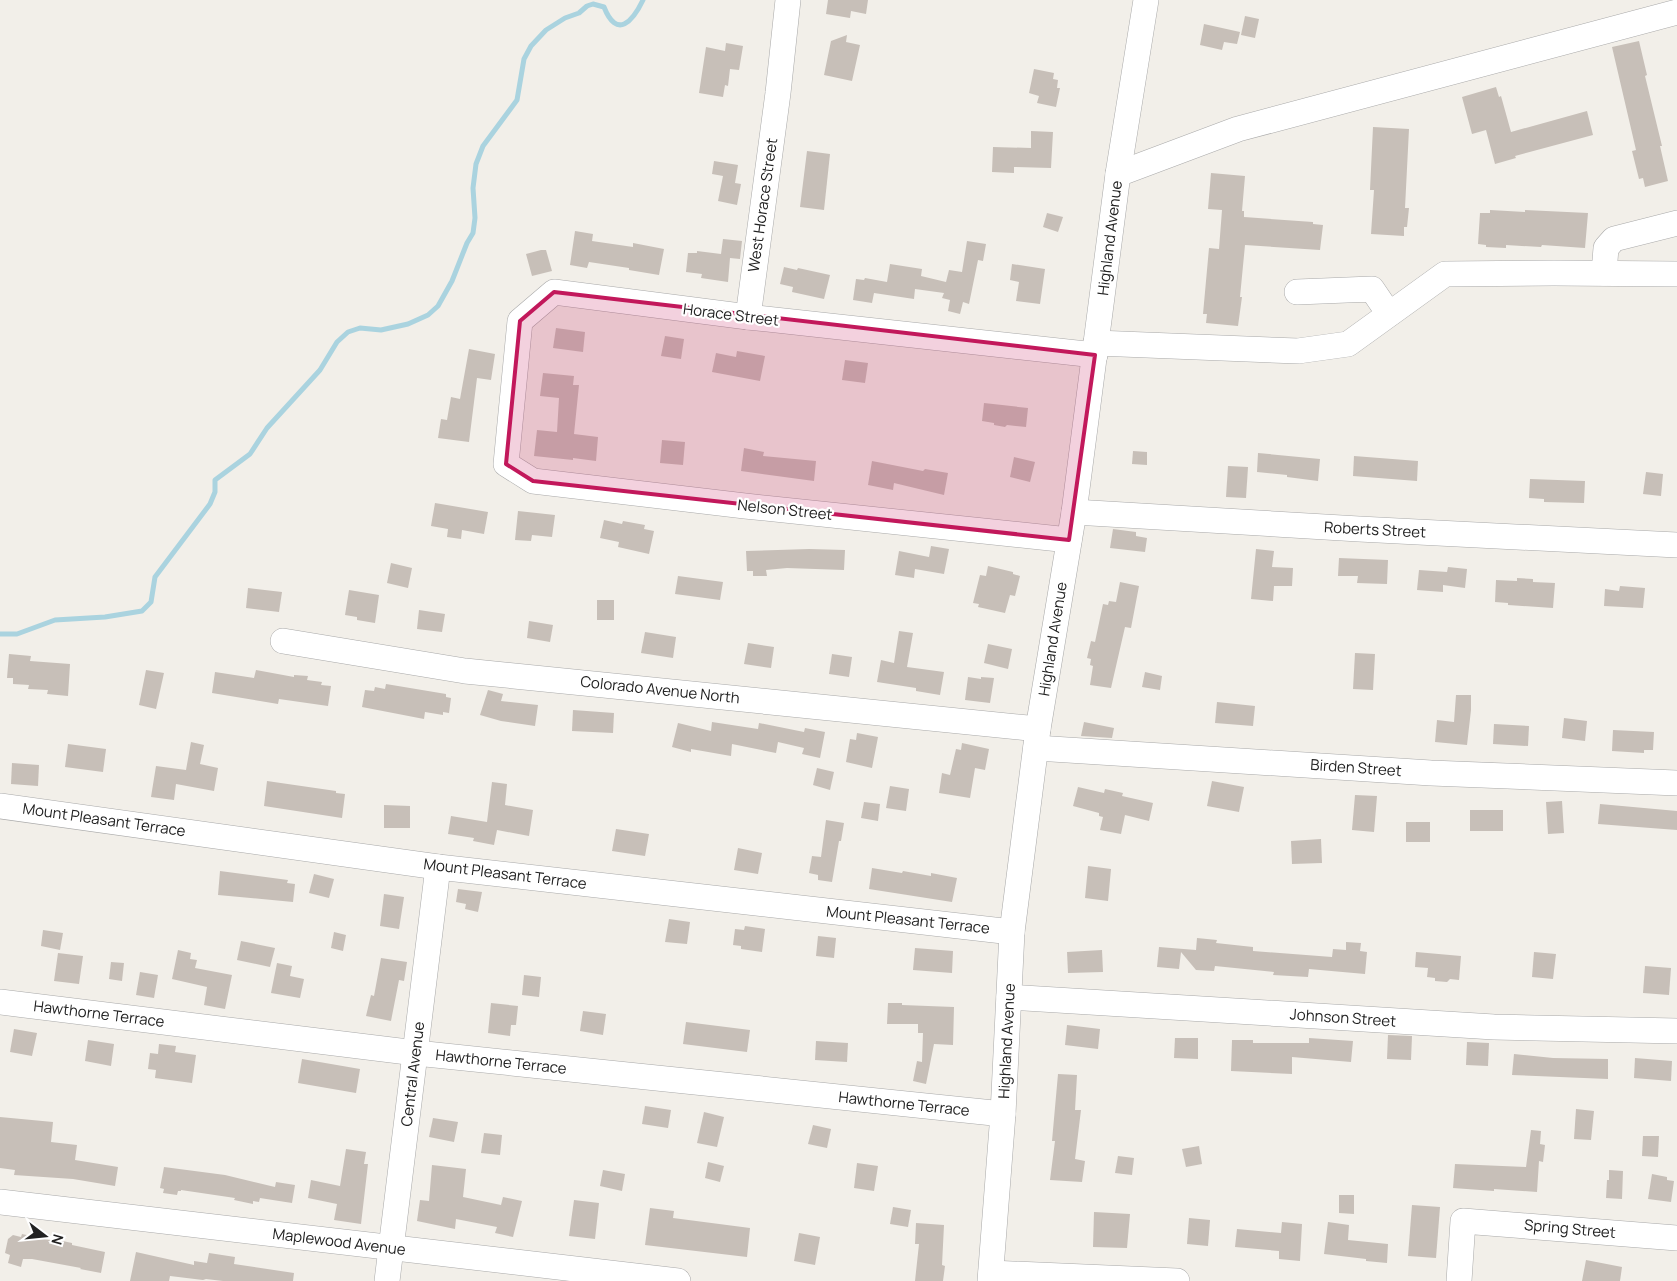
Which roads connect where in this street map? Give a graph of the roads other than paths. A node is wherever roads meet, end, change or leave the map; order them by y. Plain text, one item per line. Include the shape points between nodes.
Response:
1 (788, 0) edge
2 (1146, 0) edge
3 (1677, 12) edge
4 (1118, 174) junction
5 (1677, 223) edge
6 (1604, 273) junction
7 (1677, 274) edge
8 (1297, 292) dead end
9 (1389, 314) junction
10 (748, 317) junction
11 (1096, 349) junction
12 (506, 464) joint
13 (1074, 512) junction
14 (1069, 540) junction
15 (1677, 545) edge
16 (283, 641) dead end
17 (1037, 738) junction
18 (1677, 783) edge
19 (0, 806) edge
20 (438, 867) junction
21 (1012, 932) junction
22 (1009, 997) junction
23 (0, 1002) edge
24 (1677, 1031) edge
25 (416, 1053) junction
26 (1002, 1114) junction
27 (0, 1202) edge
28 (1677, 1238) edge
29 (392, 1248) junction
30 (990, 1277) edge
31 (387, 1281) edge
32 (678, 1281) edge
33 (1177, 1281) edge
34 (1459, 1281) edge

1 - 10 street, West Horace Street
2 - 4 street, Highland Avenue
3 - 4 street via 1238,129
4 - 11 street, Highland Avenue
5 - 6 street via 1614,239 1606,248
6 - 7 street, Horace Street
6 - 9 street, Horace Street via 1445,274
8 - 9 street via 1372,289
9 - 11 street, Horace Street via 1348,344 1298,351
10 - 11 street, Horace Street
10 - 12 street, Horace Street via 554,292 520,321
11 - 13 street, Highland Avenue
12 - 14 street, Nelson Street via 533,481
13 - 14 street, Highland Avenue
13 - 15 street, Roberts Street
14 - 17 street, Highland Avenue
16 - 17 street, Colorado Avenue North via 464,671
17 - 18 street, Birden Street via 1431,773
17 - 21 street, Highland Avenue
19 - 20 street, Mount Pleasant Terrace
20 - 21 street, Mount Pleasant Terrace
20 - 25 street, Central Avenue
21 - 22 street, Highland Avenue
22 - 24 street, Johnson Street via 1494,1027
22 - 26 street, Highland Avenue
23 - 25 street, Hawthorne Terrace
25 - 26 street, Hawthorne Terrace
25 - 29 street, Central Avenue
26 - 30 street, Highland Avenue
27 - 29 street, Maplewood Avenue
28 - 34 street, Spring Street via 1463,1221
29 - 31 street, Central Avenue
29 - 32 street, Maplewood Avenue
30 - 33 street

